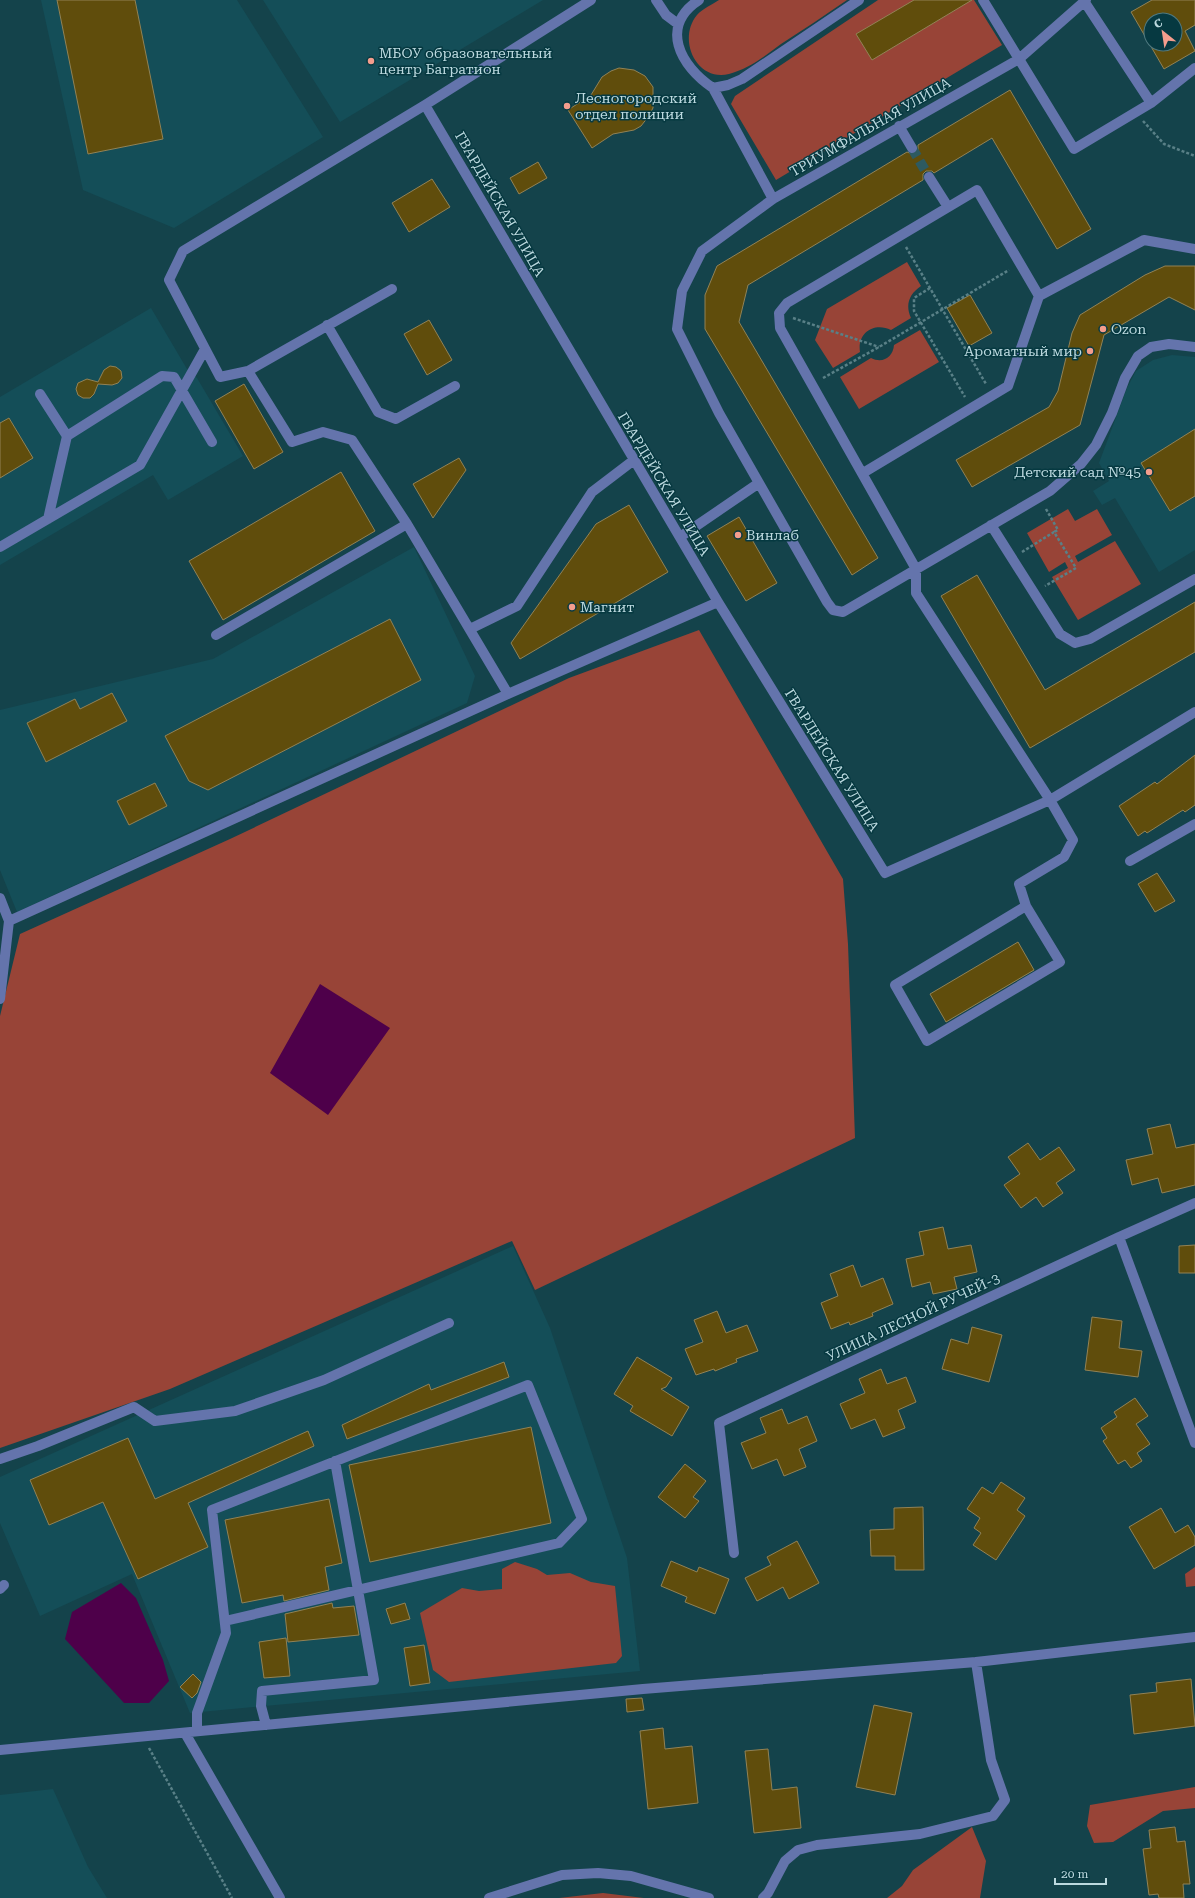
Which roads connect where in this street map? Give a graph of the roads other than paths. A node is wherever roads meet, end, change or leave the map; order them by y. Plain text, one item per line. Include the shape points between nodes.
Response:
1 (591, 0) edge
2 (656, 0) edge
3 (699, 0) edge
4 (860, 0) edge
5 (983, 0) edge
6 (1085, 1) edge
7 (678, 24) junction
8 (1019, 59) junction
9 (1195, 68) edge
10 (713, 88) junction
11 (1151, 103) junction
12 (425, 105) junction
13 (899, 126) junction
14 (912, 148) tunnel mouth
15 (929, 177) tunnel mouth
16 (773, 199) junction
17 (948, 207) junction
18 (1195, 249) edge
19 (392, 289) dead end
20 (1039, 296) junction
21 (327, 325) junction
22 (1195, 347) edge
23 (205, 349) junction
24 (248, 371) junction
25 (455, 386) dead end
26 (181, 391) junction
27 (40, 394) dead end
28 (67, 436) junction
29 (212, 442) dead end
30 (634, 460) junction
31 (863, 473) junction
32 (759, 483) junction
33 (48, 519) junction
34 (407, 524) junction
35 (991, 525) junction
36 (680, 537) junction
37 (0, 547) edge
38 (916, 569) junction
39 (1195, 579) edge
40 (718, 602) junction
41 (470, 629) junction
42 (216, 635) dead end
43 (508, 694) junction
44 (1195, 712) edge
45 (1050, 800) junction
46 (1195, 824) edge
47 (1130, 861) dead end
48 (0, 898) edge
49 (1026, 906) junction
50 (9, 921) junction
51 (0, 999) edge
52 (1195, 1203) edge
53 (1119, 1237) junction
54 (449, 1323) dead end
55 (1195, 1443) edge
56 (0, 1459) edge
57 (335, 1461) junction
58 (734, 1552) dead end
59 (358, 1590) junction
60 (225, 1621) junction
61 (1195, 1637) edge
62 (976, 1662) junction
63 (266, 1725) junction
64 (197, 1731) junction
65 (185, 1733) junction
66 (0, 1750) edge
67 (280, 1898) edge
68 (490, 1898) edge
69 (709, 1898) edge
70 (763, 1898) edge

1 - 12 street
2 - 7 street via 666,15
3 - 7 street via 683,14
4 - 10 street via 742,79
5 - 8 street
6 - 8 street, ТРИУМФАЛЬНАЯ УЛИЦА
6 - 11 street
7 - 10 street via 677,45 701,80
8 - 11 street via 1074,149
8 - 13 street, ТРИУМФАЛЬНАЯ УЛИЦА
9 - 11 street
10 - 16 street
12 - 23 street via 183,251 169,280
12 - 30 street, ГВАРДЕЙСКАЯ УЛИЦА
13 - 14 street
13 - 16 street, ТРИУМФАЛЬНАЯ УЛИЦА
15 - 17 street
16 - 32 street, ТРИУМФАЛЬНАЯ УЛИЦА via 702,251 682,291 677,329 719,413
17 - 20 street via 976,190
17 - 31 street via 787,303 779,313 780,328
18 - 20 street via 1144,240
19 - 21 street
20 - 31 street via 1008,386
21 - 24 street
21 - 25 street via 378,412 396,419
22 - 35 street, ТРИУМФАЛЬНАЯ УЛИЦА via 1163,345 1151,347 1138,356 1125,378 1096,445 1071,473 1050,491
23 - 24 street via 220,377
23 - 26 street
24 - 34 street via 292,442 323,432 352,440
26 - 28 street via 174,377 162,376
26 - 29 street
26 - 33 street via 140,465
27 - 28 street
28 - 33 street
30 - 36 street, ГВАРДЕЙСКАЯ УЛИЦА
30 - 41 street via 592,492 518,606
31 - 38 street
32 - 36 street
32 - 38 street, ТРИУМФАЛЬНАЯ УЛИЦА via 834,610 843,612
33 - 37 street
34 - 41 street
34 - 42 street
35 - 38 street, ТРИУМФАЛЬНАЯ УЛИЦА
35 - 39 street via 1060,634 1075,643 1090,639
36 - 40 street, ГВАРДЕЙСКАЯ УЛИЦА
38 - 45 street via 916,593
40 - 43 street
40 - 45 street, ГВАРДЕЙСКАЯ УЛИЦА via 885,873
41 - 43 street
43 - 50 street
44 - 45 street
45 - 49 street via 1073,840 1064,857 1019,884
46 - 47 street
48 - 50 street
49 - 49 street via 895,985 928,1041 1060,962
50 - 51 street
52 - 53 street, УЛИЦА ЛЕСНОЙ РУЧЕЙ-3
53 - 55 street
53 - 58 street, УЛИЦА ЛЕСНОЙ РУЧЕЙ-3 via 719,1422
54 - 56 street via 324,1380 235,1411 155,1421 134,1407
57 - 59 street
57 - 59 street via 528,1385 582,1520 559,1543
57 - 60 street via 212,1510
59 - 60 street
59 - 63 street via 374,1680 262,1691 261,1706
60 - 64 street via 226,1633 197,1713
61 - 62 street
62 - 63 street via 651,1688
62 - 70 street via 991,1760 1005,1800 993,1816 920,1834 816,1845 798,1850 785,1861
63 - 64 street
64 - 65 street
65 - 66 street
65 - 67 street
68 - 69 street via 562,1875 598,1873 631,1876

